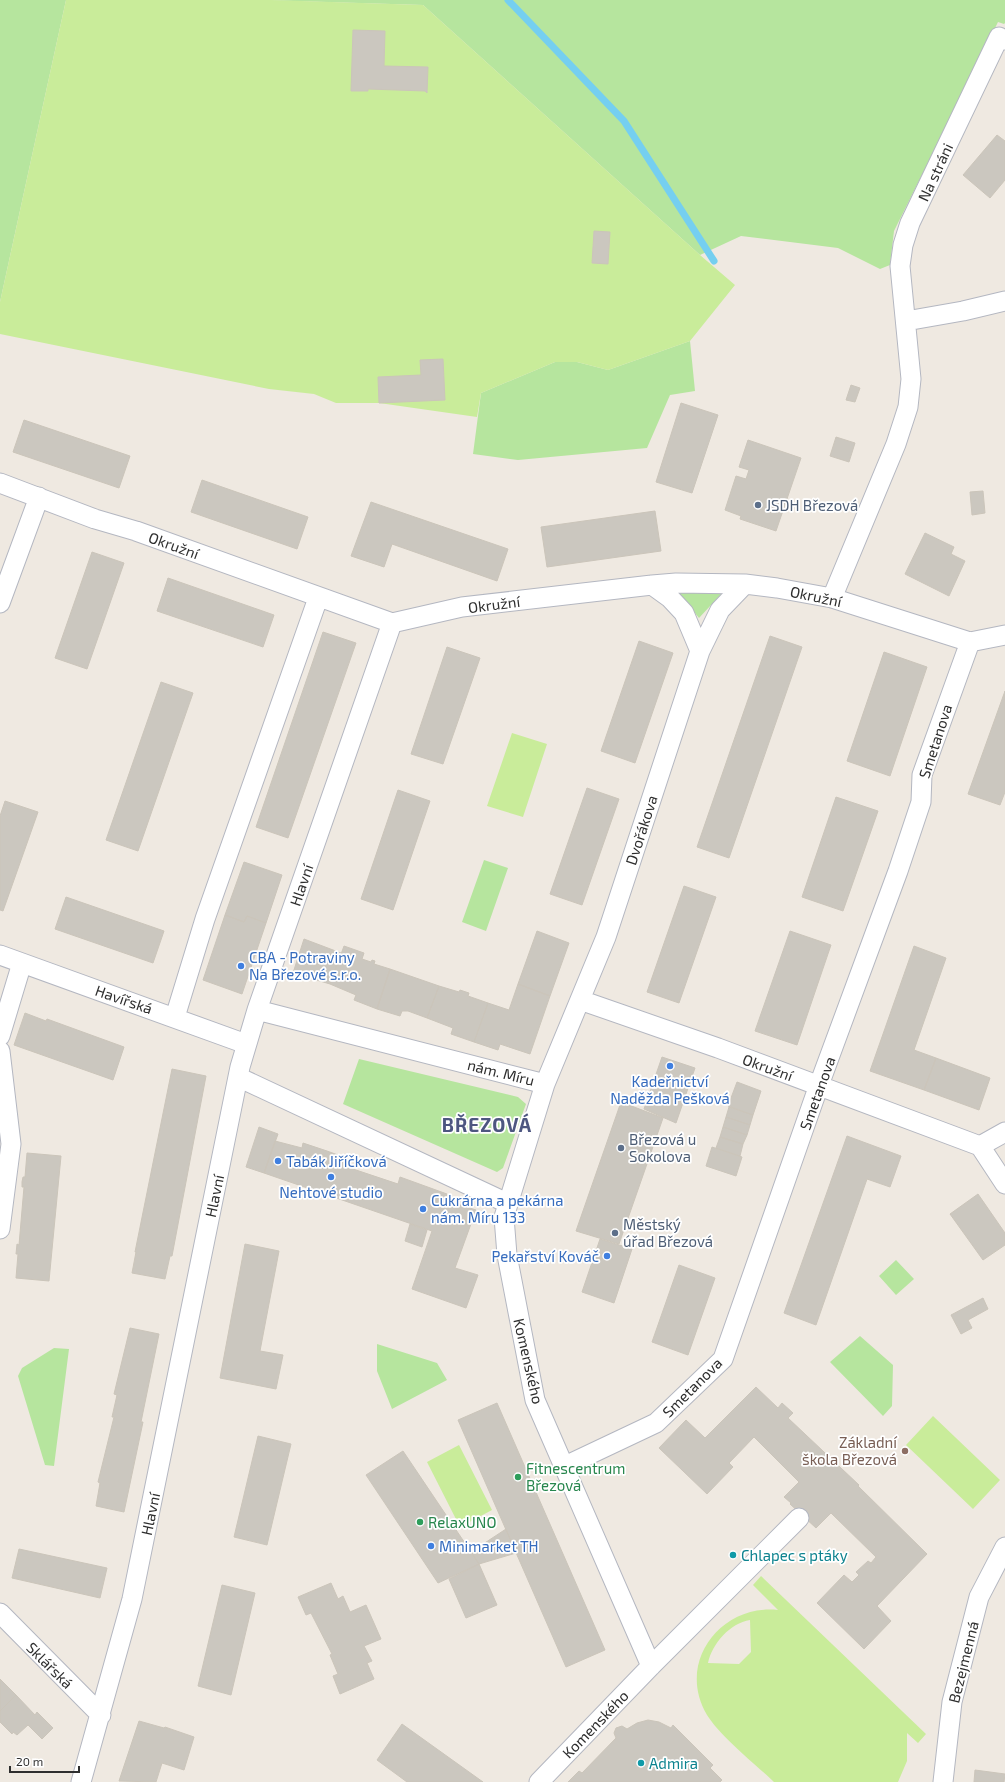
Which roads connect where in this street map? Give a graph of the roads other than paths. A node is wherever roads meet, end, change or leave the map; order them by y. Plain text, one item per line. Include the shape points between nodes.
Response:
1 (1005, 40) edge
2 (1005, 301) edge
3 (906, 321) junction
4 (0, 483) edge
5 (39, 497) junction
6 (745, 584) junction
7 (652, 585) junction
8 (318, 598) junction
9 (832, 598) junction
10 (0, 603) edge
11 (392, 623) junction
12 (1005, 635) edge
13 (970, 642) junction
14 (700, 651) junction
15 (0, 955) edge
16 (22, 963) junction
17 (580, 1000) junction
18 (257, 1010) junction
19 (175, 1017) junction
20 (0, 1036) edge
21 (246, 1044) junction
22 (0, 1051) edge
23 (238, 1077) junction
24 (545, 1084) junction
25 (819, 1085) junction
26 (1005, 1132) edge
27 (980, 1146) junction
28 (1005, 1184) edge
29 (508, 1203) junction
30 (0, 1229) edge
31 (563, 1467) junction
32 (800, 1518) dead end
33 (1005, 1548) edge
34 (2, 1618) edge
35 (651, 1666) junction
36 (101, 1715) junction
37 (81, 1782) edge
38 (539, 1782) edge
39 (943, 1782) edge

1 - 3 street, Na stráni via 999,37 910,223 900,266
2 - 3 street
3 - 9 street, Na stráni via 910,379 908,407 896,444
4 - 5 street, Okružní
5 - 8 street, Okružní
5 - 10 street
6 - 7 street, Okružní
6 - 9 street, Okružní via 803,591
6 - 14 street, Dvořákova via 720,610
7 - 11 street, Okružní via 462,607
7 - 14 street via 670,598 684,613
8 - 11 street, Okružní
8 - 19 street via 205,919
9 - 13 street, Okružní
11 - 18 street, Hlavní
12 - 13 street, Okružní
13 - 25 street, Smetanova via 922,775 921,802
14 - 17 street, Dvořákova via 606,937
15 - 16 street, Havířská
16 - 19 street, Havířská
16 - 20 street
17 - 24 street, Dvořákova
17 - 25 street, Okružní
18 - 21 street, Hlavní
18 - 24 street, nám. Míru
19 - 21 street, Havířská
21 - 23 street, Hlavní
22 - 30 street via 11,1144
23 - 29 street
23 - 36 street, Hlavní via 147,1530 132,1599
24 - 29 street, nám. Míru
25 - 27 street, Okružní
25 - 31 street, Smetanova via 723,1359 656,1423
26 - 27 street
27 - 28 street
29 - 31 street, Komenského via 504,1217 507,1255 536,1400
31 - 35 street, Komenského
32 - 35 street, Komenského
33 - 39 street, Bezejmenná via 979,1597 952,1702
34 - 36 street, Sklářská
35 - 38 street, Komenského
36 - 37 street, Hlavní

